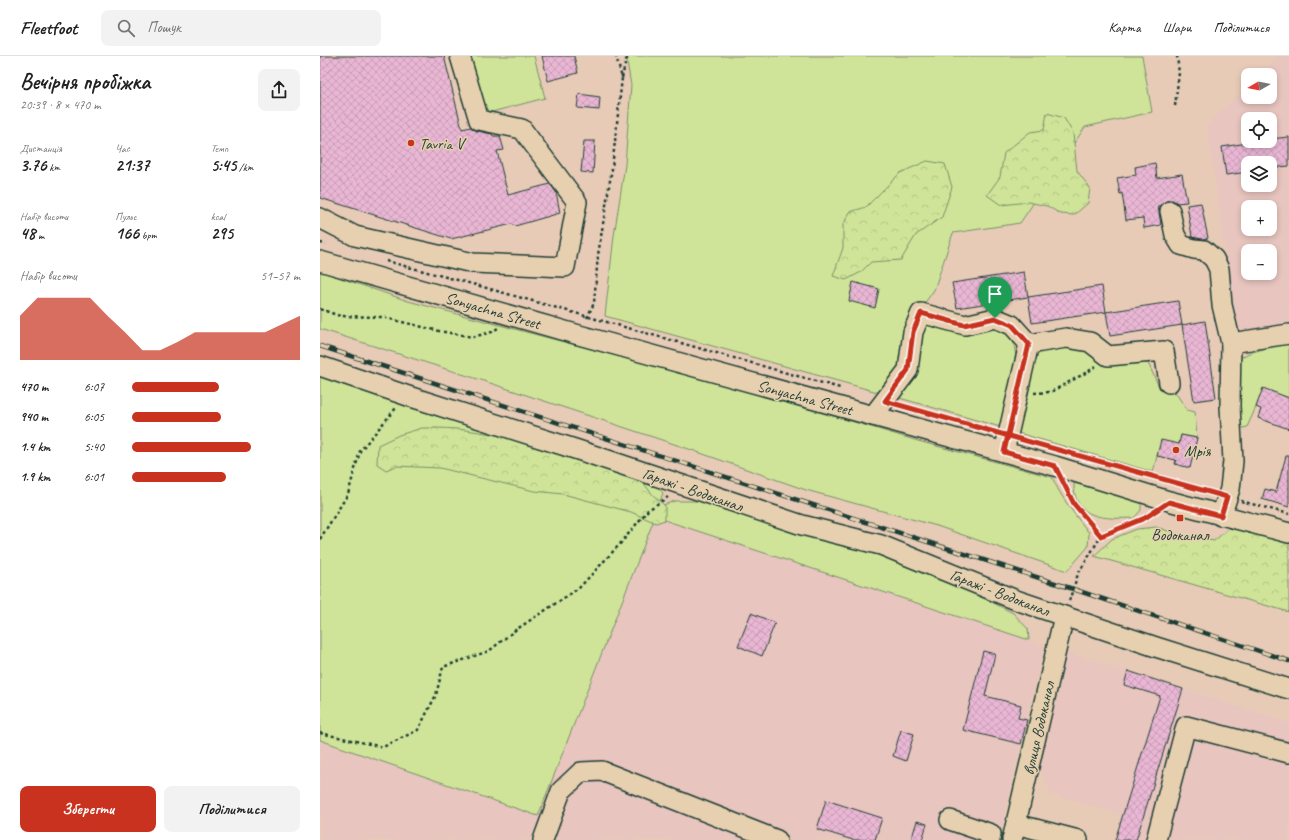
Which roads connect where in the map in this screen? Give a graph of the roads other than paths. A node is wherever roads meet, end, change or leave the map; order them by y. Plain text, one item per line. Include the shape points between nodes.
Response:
1 (460, 56) edge
2 (1170, 211) dead end
3 (320, 218) edge
4 (324, 253) edge
5 (1289, 334) edge
6 (1231, 343) junction
7 (1029, 344) junction
8 (320, 366) edge
9 (1169, 383) dead end
10 (873, 416) junction
11 (1004, 452) junction
12 (1221, 516) junction
13 (1289, 533) edge
14 (1064, 616) junction
15 (1289, 689) edge
16 (1289, 753) edge
17 (950, 820) dead end
18 (1014, 832) edge
19 (542, 840) edge
20 (777, 840) edge
21 (990, 840) edge
22 (1078, 840) edge
23 (1156, 840) edge

1 - 3 street via 479,120 522,129 577,202 565,267 473,263 356,236
2 - 6 street via 1175,235 1181,245 1204,250 1214,259 1219,269 1222,305
4 - 10 street, Sonyachna Street via 515,316
5 - 6 street
6 - 12 street via 1230,406 1233,461 1230,489
7 - 9 street via 1066,338 1090,342 1108,356 1164,351
7 - 10 street via 1012,325 995,318 964,325 921,313 913,332 908,370
7 - 11 street
8 - 14 street, Гаражі - Водоканал via 802,525 881,545 1016,600
10 - 11 street, Sonyachna Street
11 - 12 street, Sonyachna Street
12 - 13 street, Sonyachna Street
14 - 15 street, Гаражі - Водоканал
14 - 18 street, вулиця Водоканал
16 - 23 street via 1186,726
17 - 21 street via 991,834
18 - 22 street
19 - 20 street via 561,792 581,772 602,771

